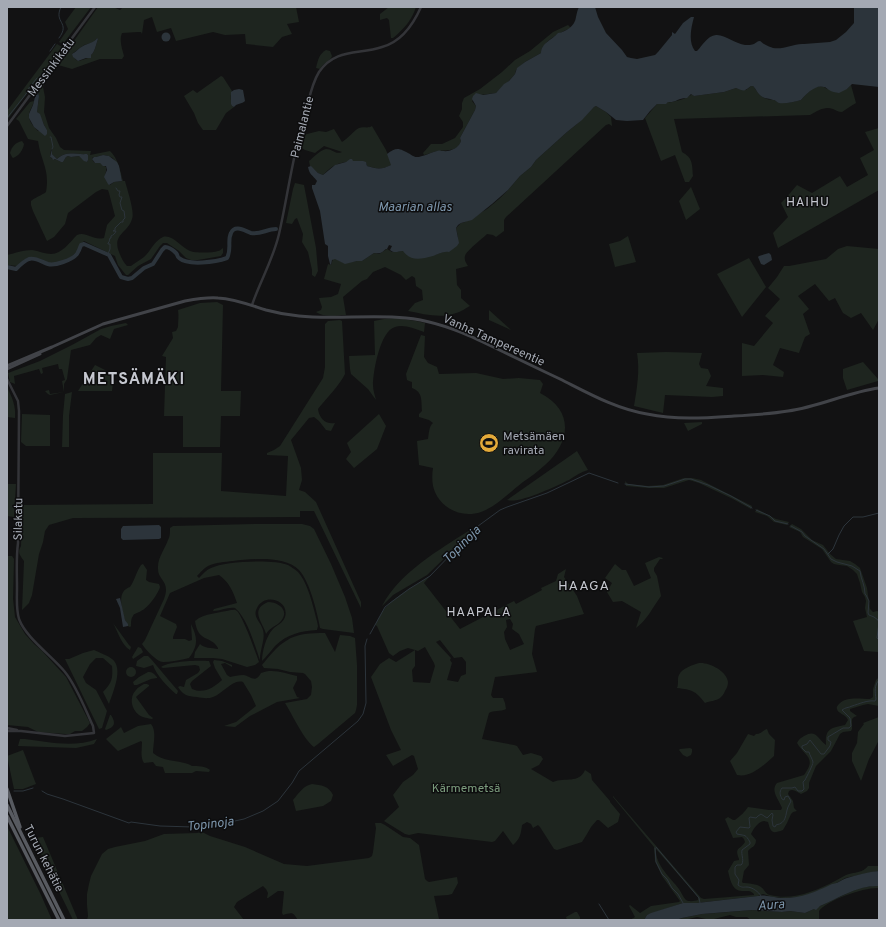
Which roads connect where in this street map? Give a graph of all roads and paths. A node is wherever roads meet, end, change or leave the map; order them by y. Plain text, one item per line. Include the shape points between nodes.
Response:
1 (95, 7) edge
2 (421, 7) edge
3 (7, 126) edge
4 (252, 305) junction
5 (52, 347) junction
6 (7, 366) edge
7 (7, 370) edge
8 (7, 379) edge
9 (879, 388) edge
10 (7, 729) edge
11 (7, 789) edge
12 (7, 805) edge
13 (7, 817) edge
14 (25, 841) junction
15 (59, 920) edge
16 (64, 920) edge

1 - 3 street, Messinkikatu
2 - 4 street, Paimalantie via 406,32 396,41 382,48 341,55 326,64 316,78 295,152 276,247
4 - 5 main road, Vanha Tampereentie via 218,298 185,301 103,324
4 - 9 main road, Vanha Tampereentie via 300,316 400,317 432,322 470,336 605,401 666,418 767,414 820,404
5 - 6 main road, Vanha Tampereentie
5 - 7 main road, Vanha Tampereentie
8 - 10 street, Silakatu via 18,401 19,411 16,558 18,614 26,631 69,677 94,733 64,736
11 - 14 highway
12 - 14 highway, Turun kehätie
13 - 15 highway, Turun kehätie
14 - 16 highway, Turun kehätie

